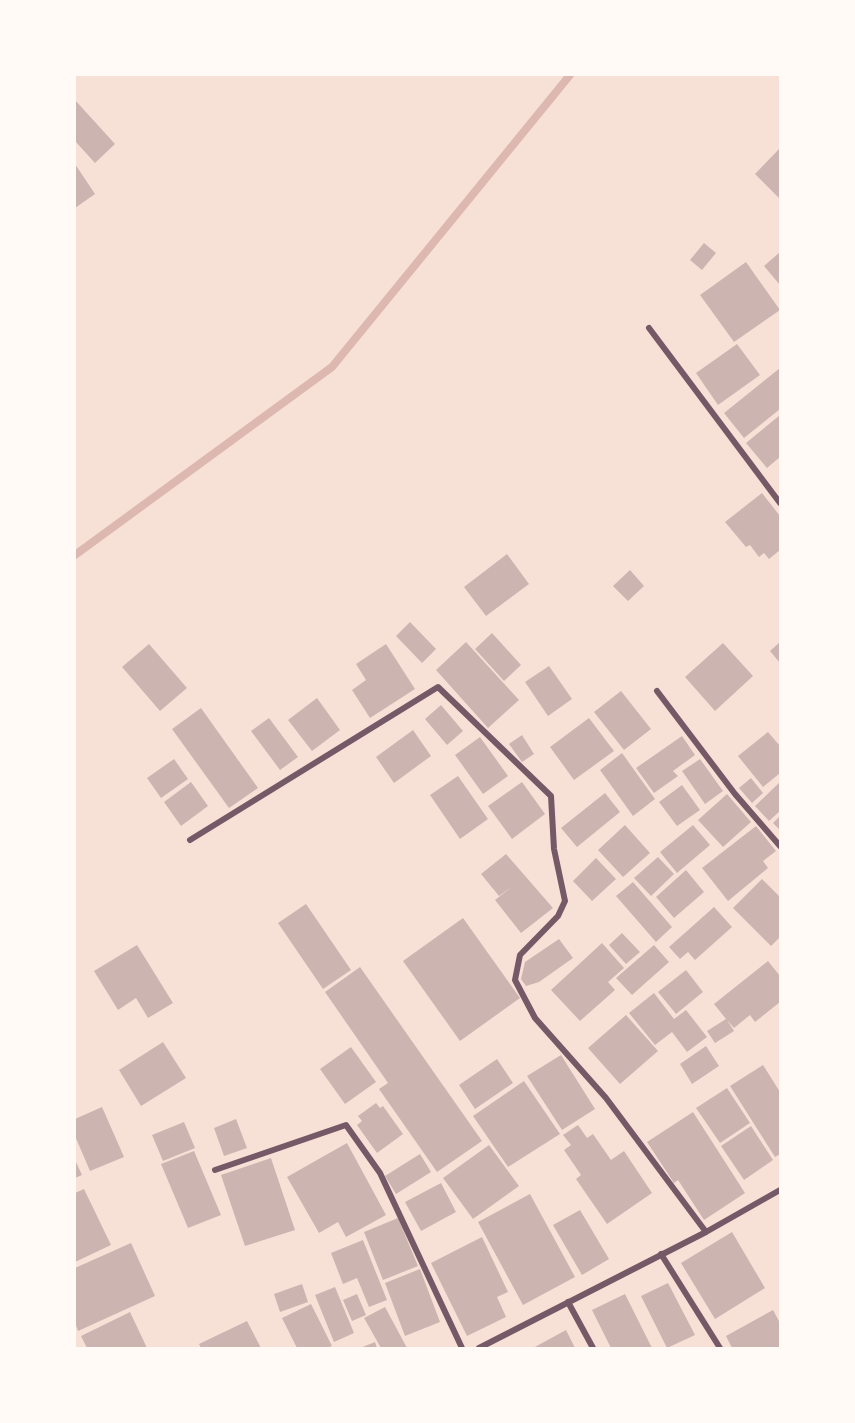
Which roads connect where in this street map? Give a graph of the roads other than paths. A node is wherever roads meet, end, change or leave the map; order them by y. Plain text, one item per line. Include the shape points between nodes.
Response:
1 (650, 328) dead end
2 (780, 503) edge
3 (657, 691) dead end
4 (190, 840) dead end
5 (780, 846) edge
6 (215, 1170) dead end
7 (780, 1190) edge
8 (706, 1232) junction
9 (661, 1254) junction
10 (568, 1302) junction
11 (462, 1348) edge
12 (479, 1348) edge
13 (593, 1348) edge
14 (720, 1348) edge

1 - 2 street
3 - 5 street
4 - 8 street via 438,687 551,796 554,849 565,901 558,916 520,955 515,980 534,1018 606,1098
6 - 11 street via 346,1125 380,1173
7 - 8 street
8 - 9 street
9 - 10 street
9 - 14 street
10 - 12 street
10 - 13 street

